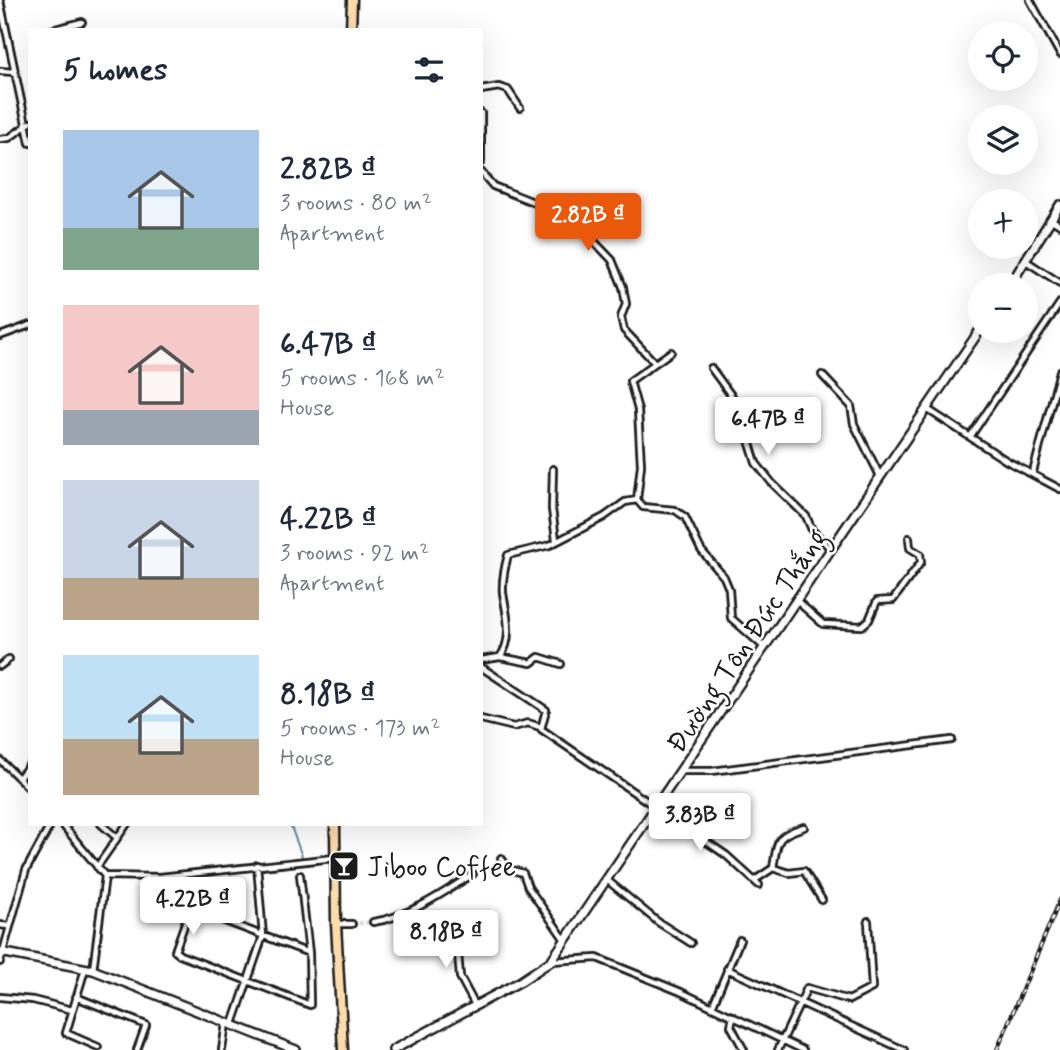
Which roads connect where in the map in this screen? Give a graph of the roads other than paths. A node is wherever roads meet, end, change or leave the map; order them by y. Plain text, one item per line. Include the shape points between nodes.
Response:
1 (352, 0) edge
2 (1030, 0) edge
3 (0, 1) edge
4 (82, 22) dead end
5 (59, 28) edge
6 (351, 28) edge
7 (1060, 54) edge
8 (0, 71) edge
9 (14, 72) junction
10 (483, 90) edge
11 (520, 108) dead end
12 (27, 124) edge
13 (0, 139) edge
14 (483, 175) edge
15 (1060, 205) edge
16 (1051, 219) junction
17 (1060, 226) edge
18 (1026, 261) junction
19 (1018, 273) edge
20 (1060, 283) edge
21 (1060, 303) edge
22 (28, 326) edge
23 (0, 335) edge
24 (971, 343) edge
25 (671, 352) dead end
26 (654, 363) junction
27 (711, 368) dead end
28 (1060, 371) edge
29 (822, 375) dead end
30 (927, 409) junction
31 (970, 437) junction
32 (553, 469) dead end
33 (1033, 472) junction
34 (880, 476) junction
35 (1060, 489) edge
36 (637, 500) junction
37 (909, 538) dead end
38 (556, 540) junction
39 (832, 550) junction
40 (797, 601) junction
41 (764, 648) junction
42 (500, 657) junction
43 (9, 659) dead end
44 (483, 660) edge
45 (561, 664) dead end
46 (0, 666) edge
47 (483, 668) edge
48 (483, 719) edge
49 (540, 727) junction
50 (952, 740) dead end
51 (0, 760) edge
52 (28, 767) edge
53 (683, 771) junction
54 (19, 778) junction
55 (28, 787) edge
56 (656, 808) junction
57 (50, 826) edge
58 (64, 826) edge
59 (104, 826) edge
60 (125, 826) edge
61 (335, 826) edge
62 (804, 827) dead end
63 (116, 837) junction
64 (334, 858) junction
65 (501, 858) dead end
66 (257, 865) junction
67 (97, 867) junction
68 (774, 868) junction
69 (473, 874) dead end
70 (300, 875) dead end
71 (105, 876) junction
72 (607, 880) junction
73 (755, 880) junction
74 (759, 885) dead end
75 (822, 900) dead end
76 (449, 921) dead end
77 (868, 921) dead end
78 (373, 922) tunnel mouth
79 (336, 924) junction
80 (352, 924) tunnel mouth
81 (0, 925) edge
82 (8, 926) junction
83 (263, 936) junction
84 (565, 940) junction
85 (740, 940) dead end
86 (691, 943) dead end
87 (1, 952) edge
88 (309, 953) junction
89 (551, 961) junction
90 (0, 962) edge
91 (89, 969) junction
92 (727, 969) junction
93 (248, 982) junction
94 (76, 996) junction
95 (0, 997) edge
96 (799, 1001) junction
97 (475, 1006) junction
98 (712, 1007) junction
99 (72, 1010) junction
100 (733, 1017) junction
101 (230, 1023) junction
102 (782, 1040) junction
103 (98, 1046) dead end
104 (137, 1050) edge
105 (222, 1050) edge
106 (296, 1050) edge
107 (342, 1050) edge
108 (393, 1050) edge
109 (744, 1050) edge
110 (778, 1050) edge
111 (803, 1050) edge
112 (904, 1050) edge

1 - 6 highway
2 - 7 street
3 - 9 street
4 - 5 street
8 - 9 street
9 - 12 street
10 - 11 street via 508,90
12 - 13 street
14 - 26 street via 489,183 586,223 590,237 612,260 623,287 624,330
15 - 16 main road
16 - 17 street
16 - 18 main road
18 - 19 main road
18 - 20 street
21 - 31 street
22 - 23 street
24 - 30 main road, Đường Tôn Đức Thắng
25 - 26 street
26 - 36 street via 629,382 638,410 641,466
27 - 39 street via 736,402 731,421 748,438 756,463
28 - 33 street
29 - 34 street via 851,406 854,424
30 - 31 street
30 - 34 main road, Đường Tôn Đức Thắng
31 - 33 street
32 - 38 street
33 - 35 street
34 - 39 main road, Đường Tôn Đức Thắng
36 - 38 street via 625,502
36 - 41 street via 643,507 675,510 685,517 701,550 724,577 731,618
37 - 40 street via 910,548 920,554 921,562 893,600 877,601 862,626 823,624
38 - 42 street via 508,555 503,589 507,639
39 - 40 main road, Đường Tôn Đức Thắng
40 - 41 main road, Đường Tôn Đức Thắng
41 - 53 main road, Đường Tôn Đức Thắng
42 - 44 street
42 - 45 street via 531,663 539,657
43 - 46 street
47 - 49 street via 546,710
48 - 49 street
49 - 56 street
50 - 53 street
51 - 54 street
52 - 54 street
53 - 56 main road, Đường Tôn Đức Thắng
54 - 55 street
56 - 72 main road, Đường Tôn Đức Thắng
56 - 73 street
57 - 82 street via 29,863
58 - 67 street
59 - 63 street
60 - 63 street
61 - 64 highway
62 - 68 street via 779,839
63 - 67 street
64 - 66 street
64 - 79 highway
65 - 84 street via 509,869 523,873
66 - 71 street via 160,877
66 - 83 street
67 - 71 street
68 - 73 street
68 - 75 street via 804,871
69 - 78 street via 420,907
70 - 88 street
71 - 91 street
72 - 84 main road, Đường Tôn Đức Thắng
72 - 86 street
73 - 74 street
76 - 97 street via 457,941 460,977
77 - 96 street via 870,991 849,1000 811,986
79 - 80 street
79 - 107 highway
81 - 82 street
82 - 87 street
83 - 88 street
83 - 93 street
83 - 93 street via 198,913 186,920 175,948 180,956
84 - 89 main road, Đường Tôn Đức Thắng
85 - 92 street
87 - 90 street
87 - 91 main road
88 - 93 street via 310,1005
89 - 97 main road, Đường Tôn Đức Thắng
89 - 98 street via 597,957
91 - 94 street
91 - 101 main road
92 - 96 street
92 - 98 street
93 - 101 street
94 - 99 street
94 - 104 street via 146,1026
95 - 99 street
96 - 102 street
96 - 112 street
97 - 108 main road, Đường Tôn Đức Thắng
98 - 100 street
99 - 103 street via 66,1033
100 - 102 street
100 - 109 street via 731,1026
101 - 105 street
101 - 106 main road
102 - 110 street
102 - 111 street

